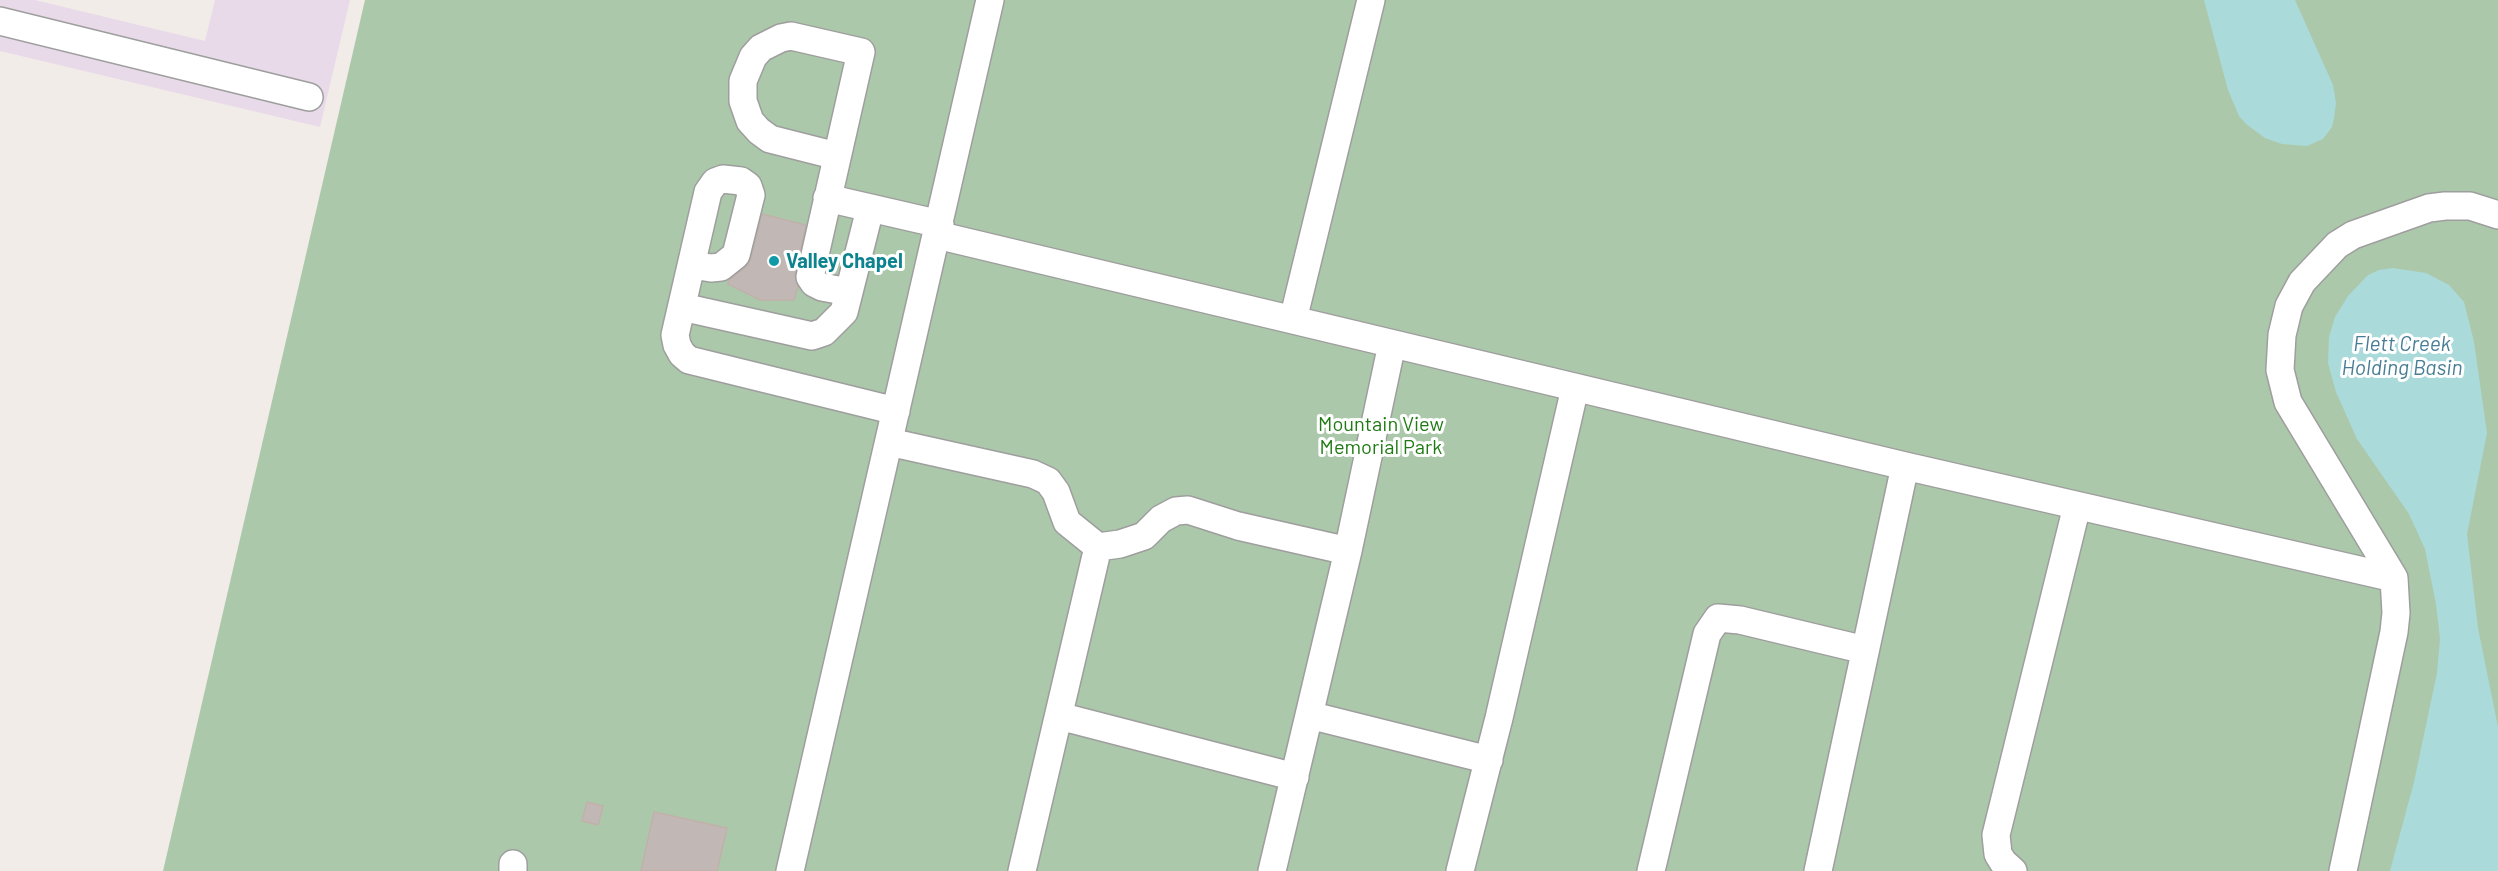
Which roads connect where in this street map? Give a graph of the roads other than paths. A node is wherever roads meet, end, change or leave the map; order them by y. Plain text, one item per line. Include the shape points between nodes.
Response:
1 (990, 0) edge
2 (1371, 0) edge
3 (0, 21) edge
4 (309, 97) dead end
5 (837, 156) junction
6 (827, 198) junction
7 (870, 209) junction
8 (2498, 215) edge
9 (939, 229) junction
10 (692, 265) dead end
11 (849, 292) junction
12 (682, 307) junction
13 (1293, 320) junction
14 (1392, 344) junction
15 (1575, 388) junction
16 (896, 411) junction
17 (889, 442) junction
18 (1905, 466) junction
19 (2077, 506) junction
20 (1098, 547) junction
21 (1348, 551) junction
22 (2394, 578) junction
23 (1865, 650) junction
24 (1309, 715) junction
25 (1059, 716) junction
26 (1489, 760) junction
27 (1294, 777) junction
28 (790, 871) edge
29 (1022, 871) edge
30 (1272, 871) edge
31 (1460, 871) edge
32 (1651, 871) edge
33 (1818, 871) edge
34 (2013, 871) edge
35 (2343, 871) edge

1 - 9 lane
2 - 13 lane
3 - 4 lane
5 - 5 lane via 861,51 790,36 761,48 743,81 743,101 750,121 770,139
5 - 6 lane
6 - 7 lane
6 - 11 lane via 810,277 822,287
7 - 9 lane
7 - 11 lane
8 - 22 lane via 2470,206 2429,208 2353,235 2337,244 2317,264 2289,306 2280,370 2288,402
9 - 13 lane
9 - 16 lane
10 - 12 lane
11 - 12 lane via 844,312 835,324 812,336
12 - 16 lane via 676,345 689,360
13 - 14 lane
14 - 15 lane
14 - 21 lane
15 - 18 lane
15 - 26 lane
16 - 17 lane
17 - 20 lane via 1033,474 1048,481 1067,522
17 - 28 lane
18 - 19 lane
18 - 23 lane
19 - 22 lane
19 - 34 lane via 1996,835 1998,854
20 - 21 lane via 1144,536 1161,519 1188,510 1238,526
20 - 25 lane
21 - 24 lane
22 - 35 lane via 2394,632
23 - 32 lane via 1718,618 1707,633
23 - 33 lane
24 - 26 lane
24 - 27 lane
25 - 27 lane
25 - 29 lane
26 - 31 lane
27 - 30 lane

